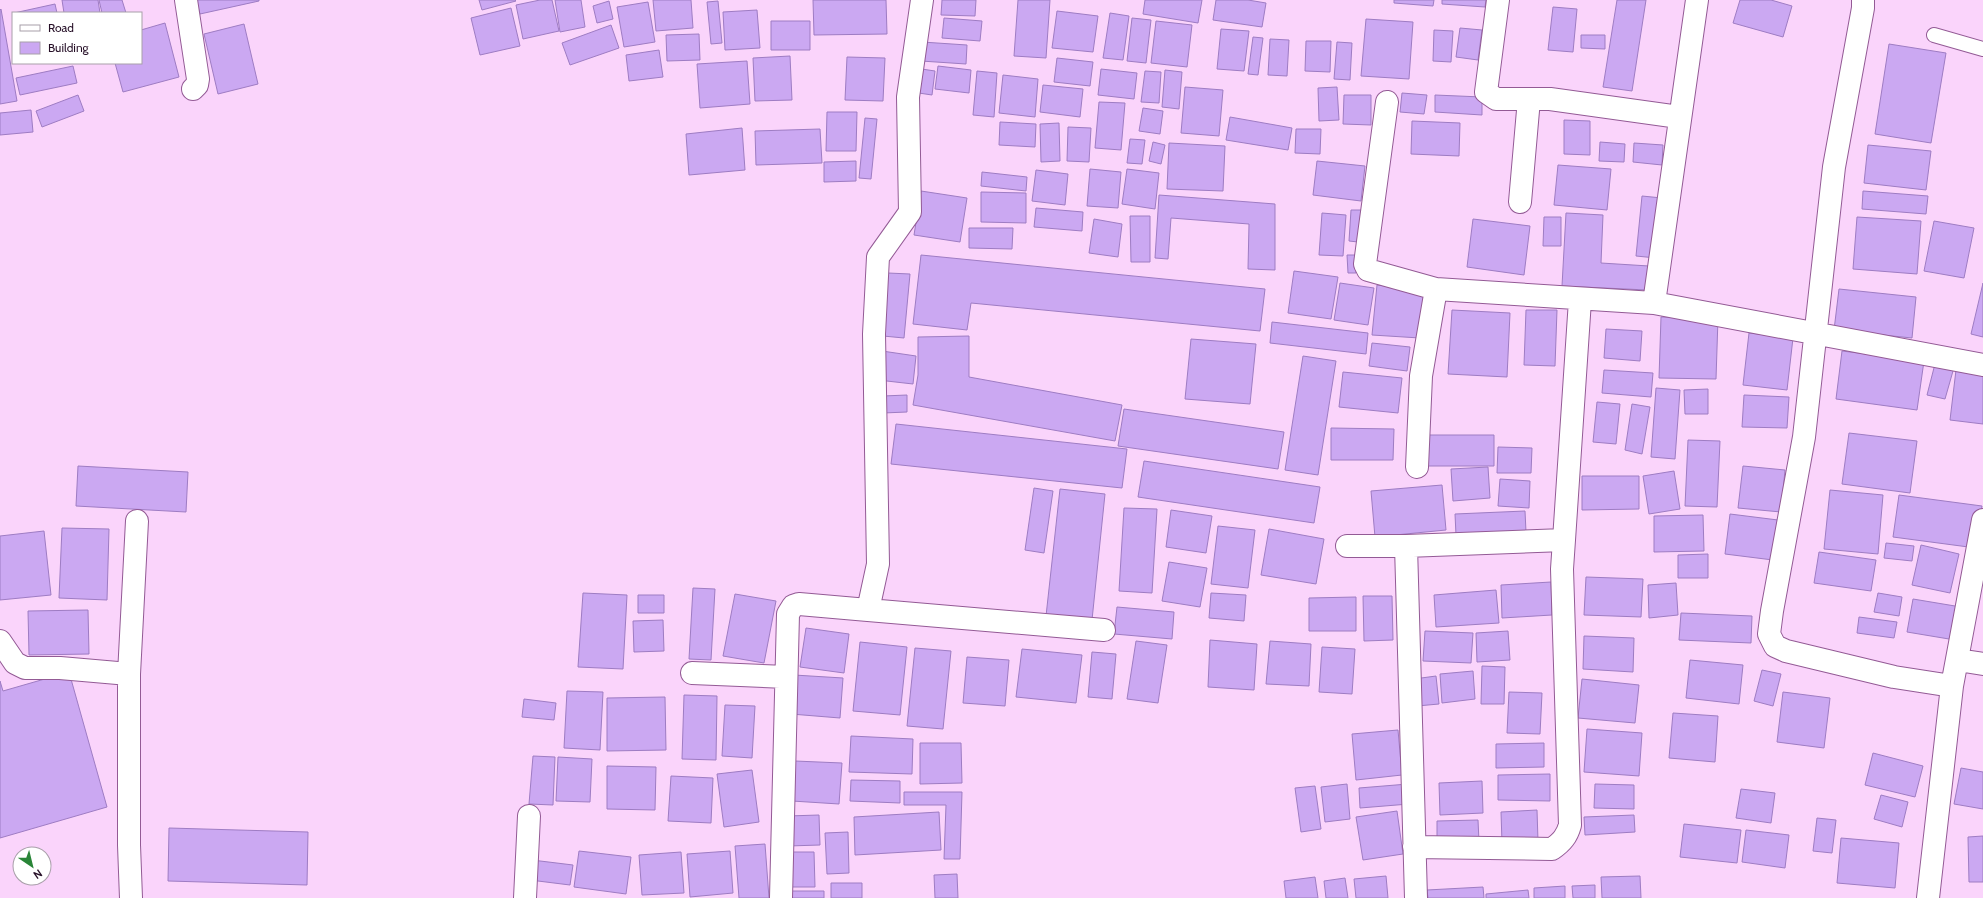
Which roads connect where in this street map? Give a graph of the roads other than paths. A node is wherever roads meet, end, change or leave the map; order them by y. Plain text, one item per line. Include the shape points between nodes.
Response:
1 (186, 0) edge
2 (922, 0) edge
3 (1498, 0) edge
4 (1697, 0) edge
5 (1863, 0) edge
6 (1934, 36) dead end
7 (1983, 49) edge
8 (193, 89) dead end
9 (1529, 99) junction
10 (1387, 102) dead end
11 (1679, 117) junction
12 (1520, 202) dead end
13 (1436, 288) junction
14 (1580, 300) junction
15 (1654, 303) junction
16 (1815, 332) junction
17 (1983, 365) edge
18 (1417, 467) dead end
19 (1983, 520) edge
20 (137, 521) dead end
21 (1564, 540) junction
22 (1347, 546) dead end
23 (1406, 546) junction
24 (868, 610) junction
25 (1104, 630) dead end
26 (0, 641) edge
27 (1958, 660) junction
28 (1983, 664) edge
29 (692, 673) dead end
30 (130, 674) junction
31 (786, 678) junction
32 (1952, 686) junction
33 (529, 816) dead end
34 (1414, 847) junction
35 (131, 898) edge
36 (525, 898) edge
37 (780, 898) edge
38 (1416, 898) edge
39 (1928, 898) edge

1 - 8 street via 198,79 198,85
2 - 24 street via 908,97 910,212 878,258 874,334 878,564
3 - 9 street via 1486,92 1496,99
4 - 11 street
5 - 16 street via 1834,167
6 - 7 lane
9 - 11 street via 1550,98
9 - 12 street
10 - 13 street via 1365,264 1368,270 1376,274
11 - 15 street
13 - 14 street
13 - 18 street via 1421,376
14 - 15 street
14 - 21 street
15 - 16 street
16 - 17 street
16 - 32 street via 1804,437 1769,634 1775,646 1786,652 1894,677
19 - 27 street
20 - 30 street
21 - 23 street
21 - 34 street via 1562,569 1570,825 1567,834 1561,843 1552,849
22 - 23 street
23 - 34 street
24 - 25 street
24 - 31 street via 806,604 793,606 788,614
26 - 30 street via 14,663 25,668
27 - 28 street
27 - 32 street
29 - 31 street
30 - 35 street
31 - 37 street
32 - 39 street
33 - 36 street
34 - 38 street

